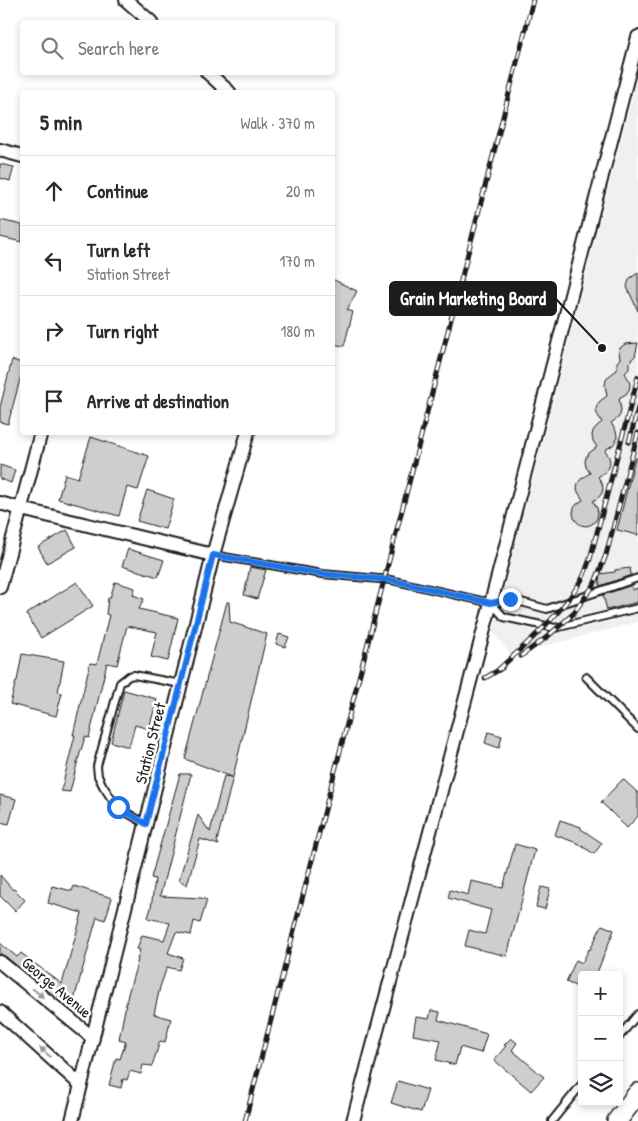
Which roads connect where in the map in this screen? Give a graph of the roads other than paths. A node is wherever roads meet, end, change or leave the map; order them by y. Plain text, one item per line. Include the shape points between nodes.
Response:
1 (126, 0) edge
2 (149, 20) edge
3 (638, 37) edge
4 (209, 75) edge
5 (227, 90) edge
6 (0, 150) edge
7 (20, 155) edge
8 (39, 435) edge
9 (247, 435) edge
10 (0, 503) edge
11 (20, 509) junction
12 (213, 555) junction
13 (638, 578) edge
14 (0, 587) edge
15 (491, 603) junction
16 (638, 608) edge
17 (586, 677) dead end
18 (181, 684) junction
19 (638, 729) edge
20 (146, 824) junction
21 (0, 962) edge
22 (0, 1012) edge
23 (638, 1014) edge
24 (623, 1032) edge
25 (93, 1038) junction
26 (81, 1085) junction
27 (578, 1089) edge
28 (638, 1093) edge
29 (72, 1121) edge
30 (353, 1121) edge
31 (552, 1121) edge
32 (617, 1121) edge

1 - 2 street
3 - 15 street
4 - 5 street
6 - 7 street
8 - 11 street
9 - 12 street, Station Street
10 - 11 street
11 - 12 street
11 - 14 street
12 - 15 lane via 322,574 391,580
12 - 18 street, Station Street
13 - 15 lane via 547,609 510,599
15 - 16 lane via 504,617 555,628
15 - 30 street
17 - 19 lane
18 - 20 street, Station Street
18 - 20 lane via 134,675 120,683 97,766 103,786 118,807
20 - 25 street, Station Street
21 -> 25 street, George Avenue
26 -> 22 street
23 - 24 lane
25 - 26 street, Station Street
26 - 29 street, Station Street
27 - 31 lane
28 - 32 main road

